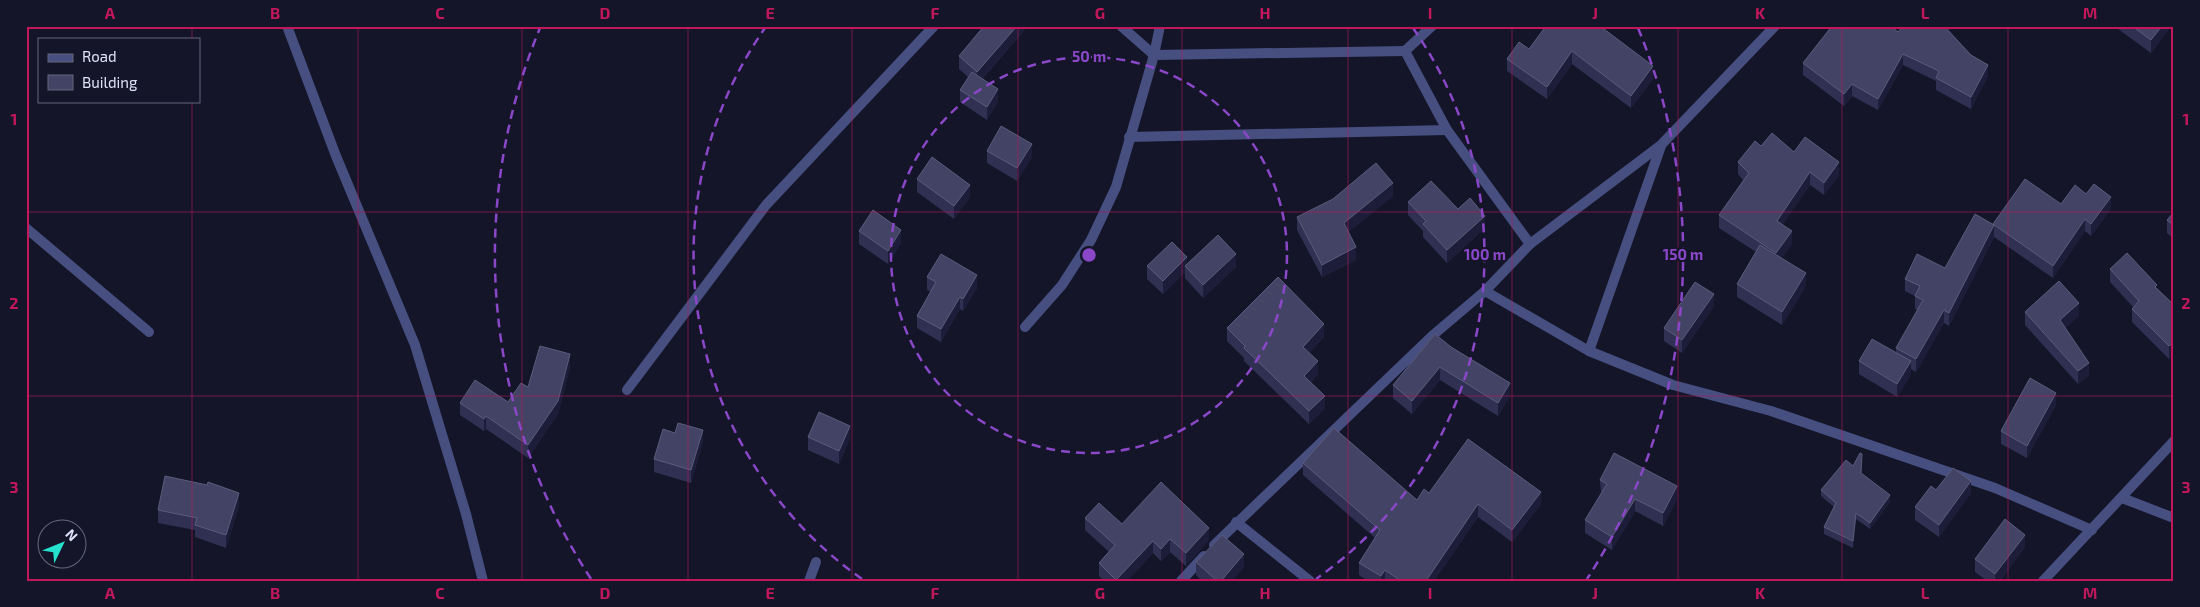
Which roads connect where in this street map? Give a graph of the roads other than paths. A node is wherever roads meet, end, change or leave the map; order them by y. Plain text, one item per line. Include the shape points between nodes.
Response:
1 (287, 26) edge
2 (934, 26) edge
3 (1121, 26) edge
4 (1160, 26) edge
5 (1432, 26) edge
6 (1775, 26) edge
7 (1405, 52) junction
8 (1154, 55) junction
9 (1447, 130) junction
10 (1130, 137) junction
11 (1661, 145) junction
12 (26, 228) edge
13 (1530, 244) junction
14 (1485, 291) junction
15 (1025, 327) dead end
16 (149, 332) dead end
17 (1589, 351) junction
18 (627, 390) dead end
19 (2174, 442) edge
20 (2122, 498) junction
21 (2174, 518) edge
22 (1236, 522) junction
23 (2092, 530) junction
24 (816, 562) dead end
25 (483, 581) edge
26 (809, 581) edge
27 (1181, 581) edge
28 (1310, 581) edge
29 (2043, 581) edge

1 - 25 street via 336,156 414,345
2 - 18 street via 766,205
3 - 8 street
4 - 8 street
5 - 7 street
6 - 11 street
7 - 8 street
7 - 9 street
8 - 10 street
9 - 10 street
9 - 13 street
10 - 15 street via 1116,188 1091,240 1062,285
11 - 13 street
11 - 17 street
12 - 16 street
13 - 14 street
14 - 17 street
14 - 22 street via 1432,336
17 - 23 street via 1673,385 1771,411 1995,488
19 - 20 street
20 - 21 street
20 - 23 street
22 - 27 street
22 - 28 street
23 - 29 street
24 - 26 street

